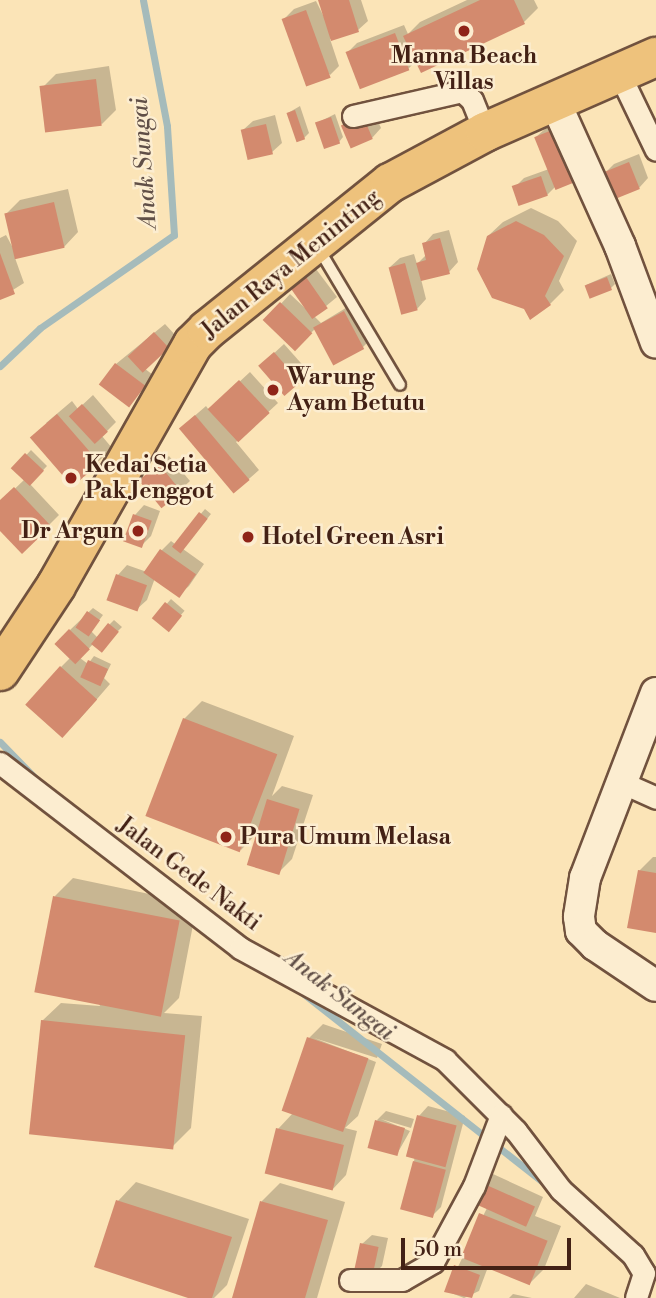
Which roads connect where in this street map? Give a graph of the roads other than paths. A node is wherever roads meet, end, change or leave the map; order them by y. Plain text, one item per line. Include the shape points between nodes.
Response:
1 (656, 57) edge
2 (619, 73) junction
3 (555, 102) junction
4 (353, 116) dead end
5 (485, 132) junction
6 (656, 150) edge
7 (314, 241) junction
8 (656, 343) edge
9 (400, 385) dead end
10 (0, 671) edge
11 (656, 693) edge
12 (0, 763) edge
13 (623, 783) junction
14 (656, 797) edge
15 (656, 986) edge
16 (495, 1131) junction
17 (350, 1280) dead end
18 (636, 1298) edge

1 - 2 highway, Jalan Raya Meninting
2 - 3 highway, Jalan Raya Meninting
2 - 6 street
3 - 5 highway, Jalan Raya Meninting
3 - 8 street via 621,246
4 - 5 street via 462,91
5 - 7 highway, Jalan Raya Meninting via 390,183
7 - 9 lane
7 - 10 highway, Jalan Raya Meninting via 193,344 56,586
11 - 13 street
12 - 16 street, Jalan Gede Nakti via 240,948 444,1060
13 - 14 street
13 - 15 street via 585,878 579,922 595,945
16 - 17 street via 474,1186 433,1262 402,1280
16 - 18 street, Jalan Gede Nakti via 643,1269

